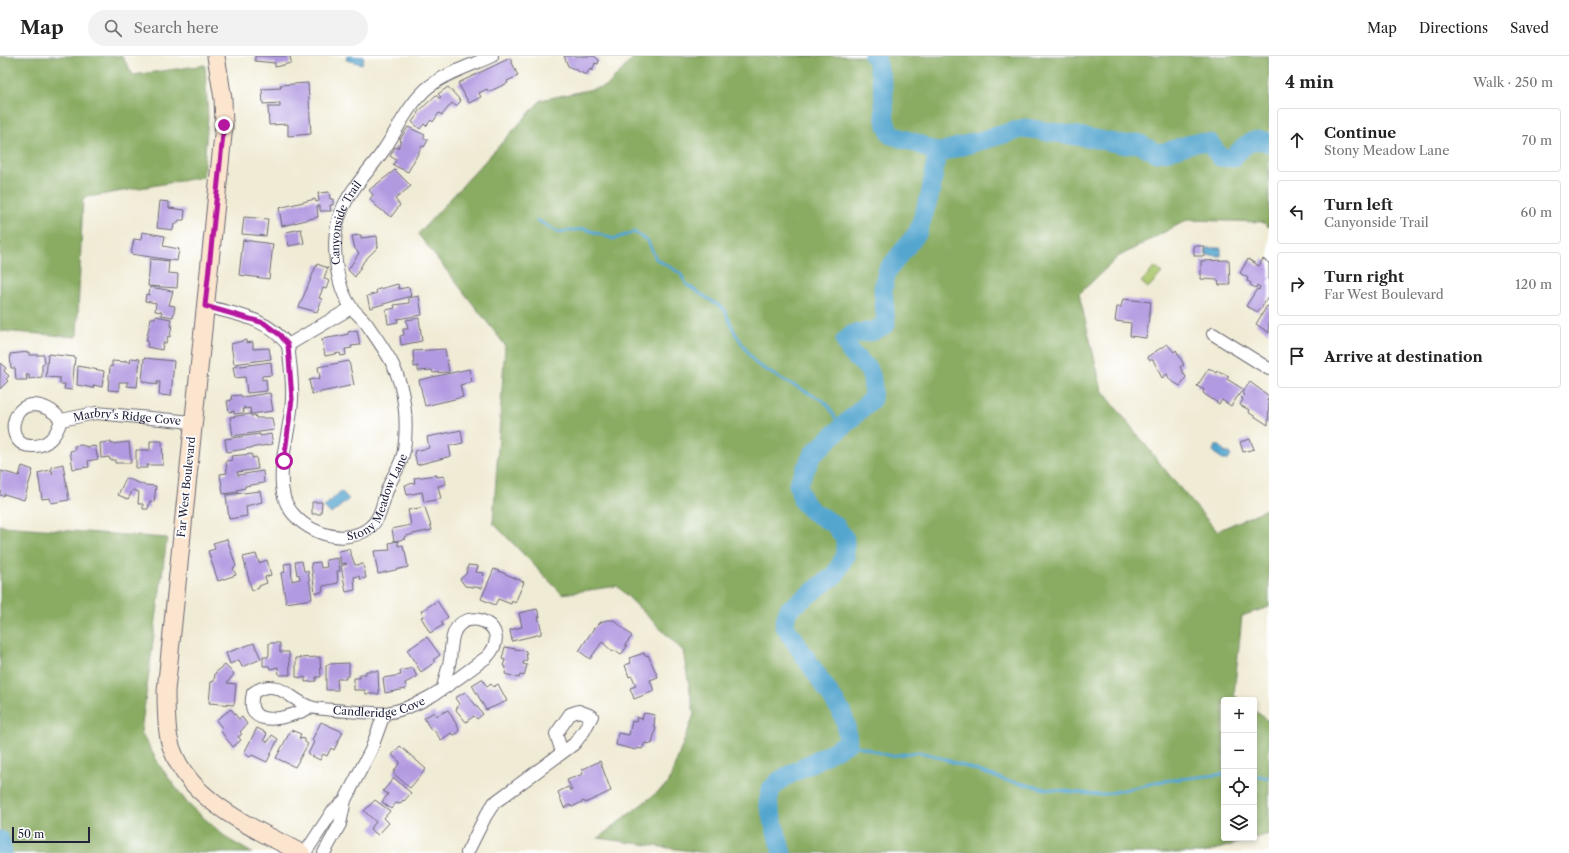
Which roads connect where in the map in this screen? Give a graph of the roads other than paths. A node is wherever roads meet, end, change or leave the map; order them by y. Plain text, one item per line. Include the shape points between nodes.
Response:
1 (216, 56) edge
2 (492, 56) edge
3 (205, 306) junction
4 (351, 308) junction
5 (1212, 334) dead end
6 (288, 345) junction
7 (1269, 369) edge
8 (62, 420) dead end
9 (193, 422) junction
10 (443, 687) junction
11 (311, 707) dead end
12 (384, 714) junction
13 (562, 752) dead end
14 (345, 800) junction
15 (301, 853) edge
16 (305, 853) edge
17 (324, 853) edge
18 (467, 853) edge

1 - 3 street, Far West Boulevard via 223,99 224,125
2 - 4 street, Canyonside Trail via 438,80 425,90 408,110 382,153 346,201 335,232 335,249 343,293
3 - 6 street via 264,323
3 - 9 street, Far West Boulevard
4 - 6 street
4 - 6 street, Stony Meadow Lane via 365,322 392,363 399,378 405,409 402,462 388,486 378,519 357,535 327,536 309,528 284,500 281,483 292,399
5 - 7 street
8 - 9 street, Marbry's Ridge Cove via 96,413
9 - 15 street, Far West Boulevard via 166,691 170,740 190,780 207,798 234,817
10 - 10 street, Candleridge Cove via 494,650 494,631 487,623 480,619 468,620 459,625 454,633
10 - 12 street, Candleridge Cove via 427,700
11 - 12 street, Candleridge Cove
12 - 14 street via 371,750
13 - 18 street via 494,803
14 - 16 street via 332,812
14 - 17 street via 340,824

